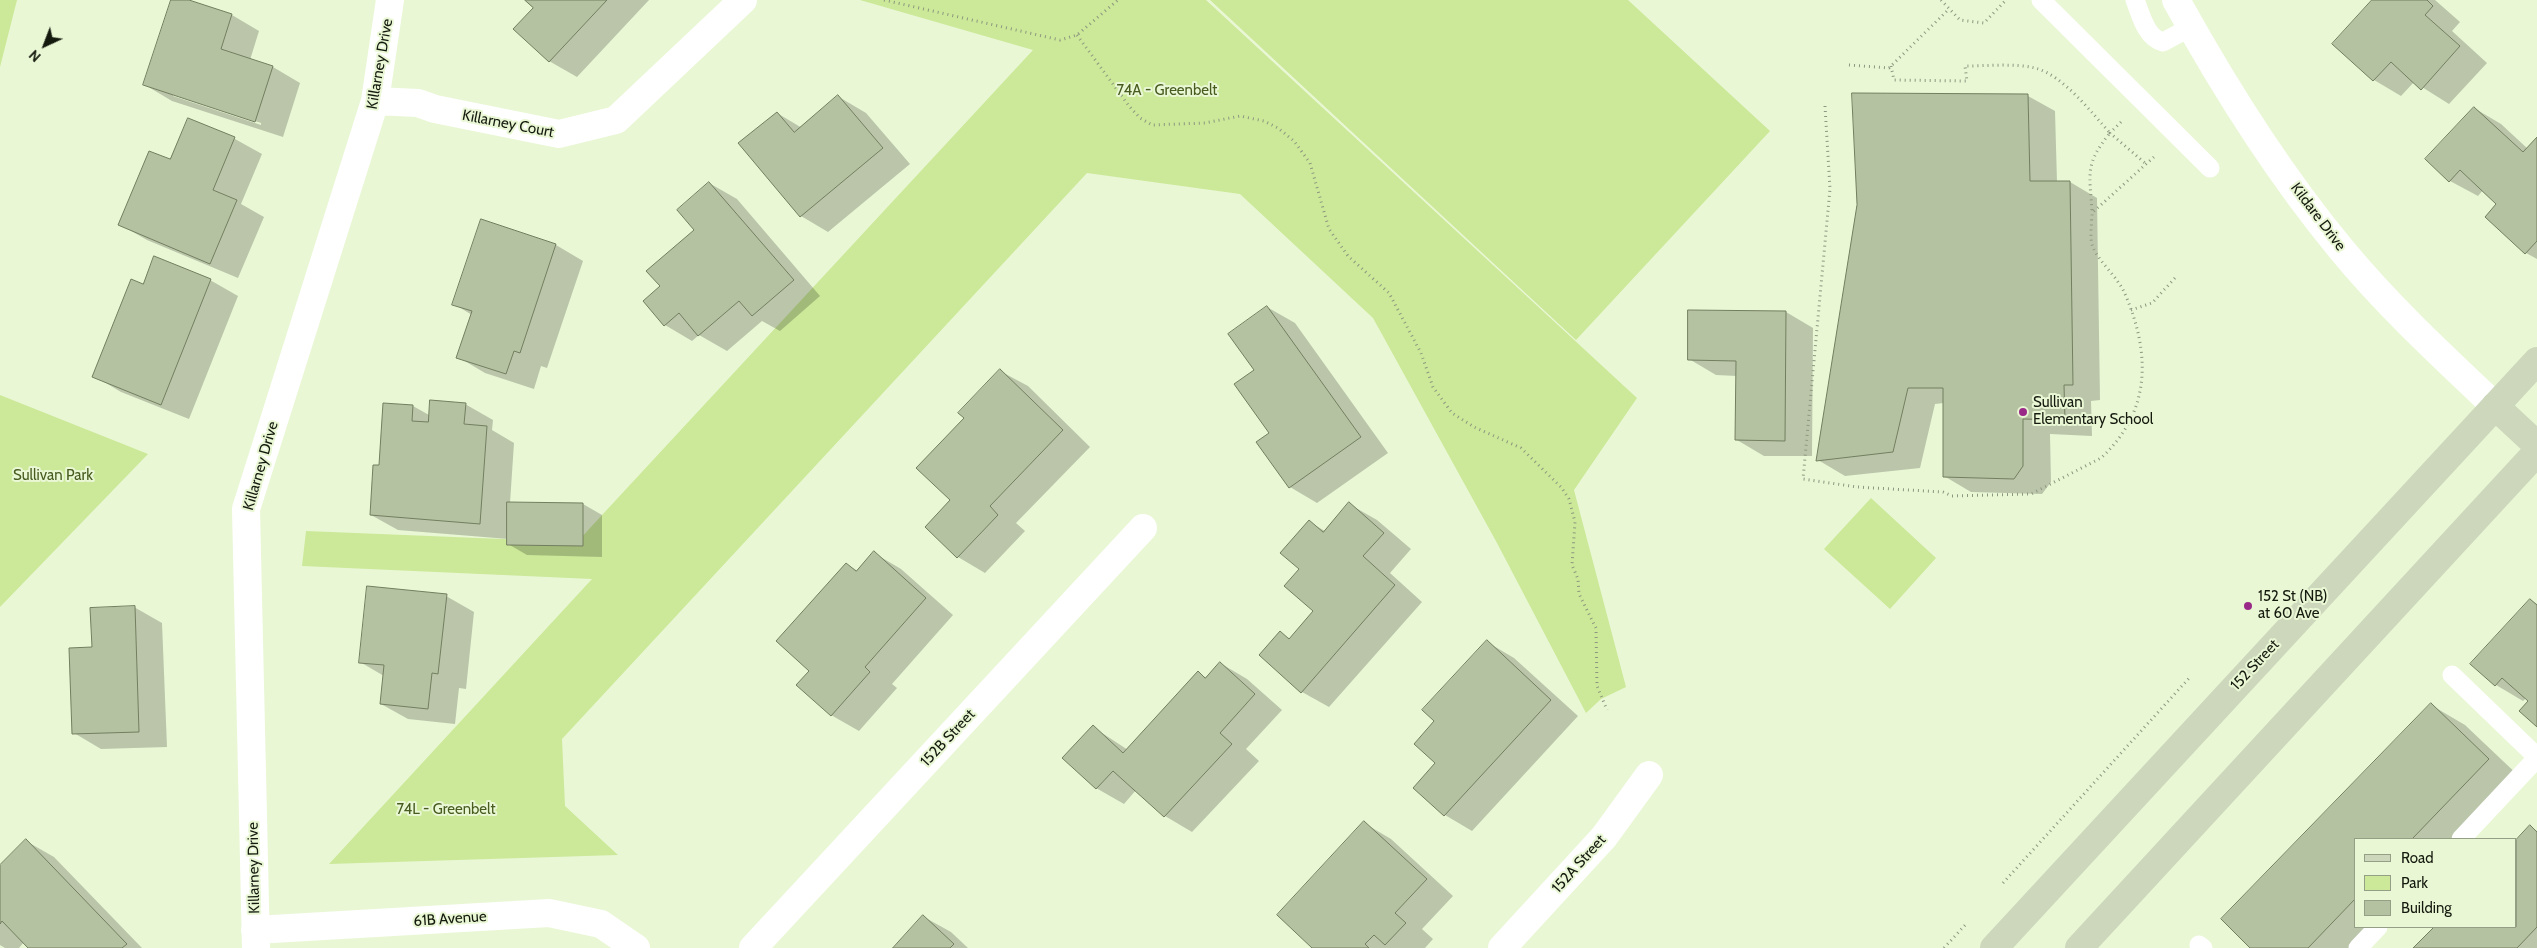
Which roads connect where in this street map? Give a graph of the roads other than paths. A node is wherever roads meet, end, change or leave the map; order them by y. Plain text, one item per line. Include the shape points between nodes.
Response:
1 (390, 0) edge
2 (743, 0) edge
3 (2041, 0) edge
4 (2135, 0) edge
5 (2176, 0) edge
6 (2191, 27) junction
7 (375, 101) junction
8 (2210, 168) dead end
9 (2537, 361) edge
10 (2495, 406) junction
11 (2537, 445) edge
12 (2537, 452) edge
13 (1143, 528) dead end
14 (2452, 675) dead end
15 (2537, 757) edge
16 (1649, 775) dead end
17 (2462, 838) edge
18 (2377, 928) edge
19 (256, 939) edge
20 (636, 948) edge
21 (753, 948) edge
22 (1502, 948) edge
23 (1994, 948) edge
24 (2079, 948) edge
25 (2358, 948) edge

1 - 7 street, Killarney Drive
2 - 7 street, Killarney Court via 616,120 559,134 435,110 418,103
3 - 8 lane
4 - 6 lane via 2155,39 2164,42
5 - 6 street, Kildare Drive
6 - 10 street, Kildare Drive via 2241,110 2340,249
7 - 19 street, Killarney Drive via 246,509
9 - 10 main road, 152 Street
10 - 11 main road
10 - 23 main road, 152 Street
12 - 24 main road
13 - 21 street, 152B Street
14 - 15 lane
15 - 17 lane
16 - 22 street, 152A Street via 1604,837
18 - 25 lane
19 - 20 street, 61B Avenue via 549,912 601,924

